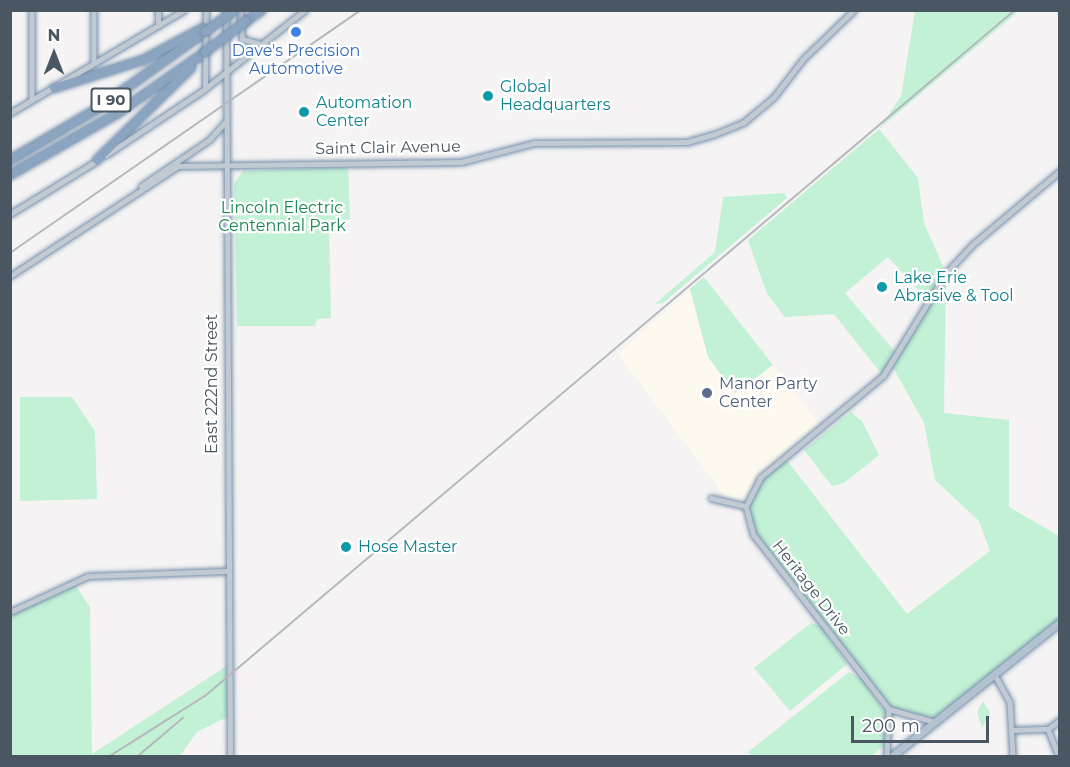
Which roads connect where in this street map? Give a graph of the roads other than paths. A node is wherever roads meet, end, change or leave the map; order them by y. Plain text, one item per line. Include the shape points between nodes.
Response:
1 (32, 10) edge
2 (94, 10) edge
3 (158, 10) edge
4 (184, 10) edge
5 (206, 10) edge
6 (226, 10) edge
7 (234, 10) edge
8 (240, 10) edge
9 (262, 10) edge
10 (305, 10) edge
11 (854, 10) edge
12 (158, 27) junction
13 (206, 29) junction
14 (264, 43) junction
15 (205, 52) junction
16 (94, 63) junction
17 (226, 73) junction
18 (54, 88) junction
19 (205, 89) junction
20 (32, 100) junction
21 (10, 113) edge
22 (226, 120) junction
23 (10, 160) edge
24 (97, 160) junction
25 (225, 164) junction
26 (1059, 171) edge
27 (10, 175) edge
28 (140, 188) junction
29 (10, 214) edge
30 (10, 276) edge
31 (711, 498) dead end
32 (746, 506) junction
33 (226, 571) junction
34 (10, 612) edge
35 (1059, 621) edge
36 (995, 675) junction
37 (889, 710) junction
38 (1059, 720) edge
39 (935, 722) junction
40 (1048, 729) junction
41 (1013, 730) junction
42 (230, 756) edge
43 (890, 756) edge
44 (1013, 756) edge
45 (1059, 756) edge

1 - 20 street
2 - 16 street
3 - 12 street
4 - 12 street
5 - 19 street
6 - 17 street, East 222nd Street
7 - 13 highway, bridge
8 - 14 street via 242,39
9 - 15 highway, I 90, bridge
10 - 14 street
11 - 25 street, Saint Clair Avenue via 744,122 687,142 534,143 461,162
12 - 16 street
13 - 18 highway via 143,60
13 - 23 highway, I 90 via 97,109
14 - 17 street
15 - 24 highway
15 - 27 highway, I 90 via 118,113
16 - 18 street
17 - 19 street
17 - 22 street, East 222nd Street
18 - 20 street
19 - 24 street
20 - 21 street
22 - 25 street, East 222nd Street
22 - 28 street via 209,140 146,178
24 - 29 street
25 - 28 street, Saint Clair Avenue via 178,166
25 - 33 street, East 222nd Street
26 - 32 street via 946,273 883,376 760,478
28 - 30 street, Saint Clair Avenue
31 - 32 street
32 - 37 street, Heritage Drive via 754,535
33 - 34 street via 88,576
33 - 42 street, East 222nd Street
35 - 36 main road
36 - 39 main road
36 - 41 street via 1010,702
37 - 39 street
37 - 43 street
38 - 40 street
39 - 43 main road
40 - 41 street
40 - 45 street
41 - 44 street

